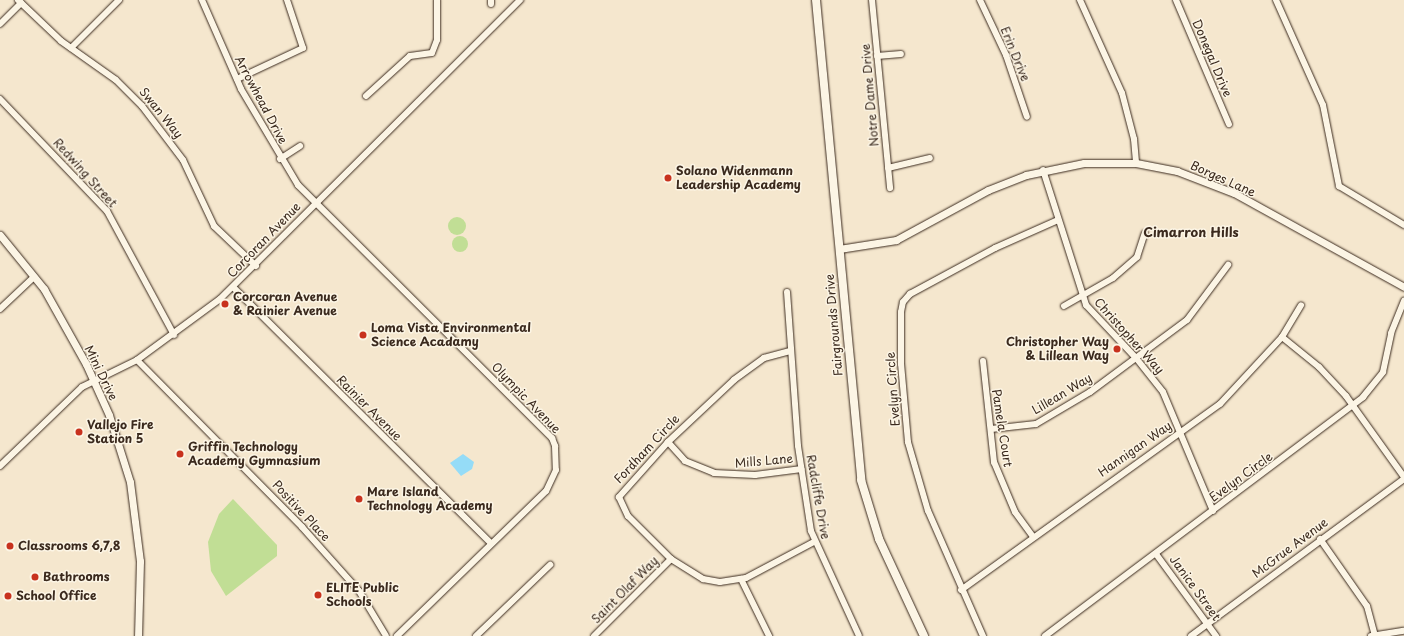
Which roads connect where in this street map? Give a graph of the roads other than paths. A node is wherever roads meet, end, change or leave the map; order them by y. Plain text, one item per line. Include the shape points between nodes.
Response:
1 (119, 0) edge
2 (202, 0) edge
3 (287, 0) edge
4 (437, 0) edge
5 (520, 0) edge
6 (816, 0) edge
7 (872, 0) edge
8 (980, 0) edge
9 (1080, 0) edge
10 (1176, 0) edge
11 (1276, 0) edge
12 (19, 2) edge
13 (0, 24) edge
14 (71, 48) junction
15 (901, 54) dead end
16 (877, 56) junction
17 (237, 79) junction
18 (366, 96) dead end
19 (0, 99) edge
20 (1027, 117) dead end
21 (1229, 124) dead end
22 (300, 146) dead end
23 (930, 158) dead end
24 (280, 159) junction
25 (1136, 163) junction
26 (888, 168) junction
27 (1043, 170) junction
28 (890, 188) dead end
29 (315, 203) junction
30 (1058, 220) junction
31 (1404, 225) edge
32 (1145, 233) dead end
33 (0, 235) edge
34 (839, 249) junction
35 (1228, 265) dead end
36 (256, 266) junction
37 (34, 277) junction
38 (233, 287) junction
39 (1404, 287) edge
40 (787, 292) dead end
41 (1081, 296) junction
42 (1404, 301) edge
43 (1301, 305) dead end
44 (1064, 306) dead end
45 (0, 309) edge
46 (174, 335) junction
47 (1282, 337) junction
48 (790, 351) junction
49 (1136, 358) junction
50 (136, 360) junction
51 (983, 362) dead end
52 (94, 381) junction
53 (1353, 406) junction
54 (991, 429) junction
55 (1180, 431) junction
56 (668, 442) junction
57 (0, 466) edge
58 (802, 469) junction
59 (1404, 478) edge
60 (1213, 511) junction
61 (1033, 537) junction
62 (1320, 540) junction
63 (814, 542) junction
64 (491, 543) junction
65 (1156, 554) junction
66 (671, 559) junction
67 (550, 565) dead end
68 (741, 579) junction
69 (961, 590) junction
70 (1207, 624) junction
71 (1404, 631) edge
72 (138, 636) edge
73 (386, 636) edge
74 (397, 636) edge
75 (476, 636) edge
76 (594, 636) edge
77 (768, 636) edge
78 (859, 636) edge
79 (924, 636) edge
80 (983, 636) edge
81 (1045, 636) edge
82 (1191, 636) edge
83 (1216, 636) edge
84 (1373, 636) edge

1 - 14 street
2 - 17 street, Arrowhead Drive
3 - 17 street via 303,48
4 - 18 street via 436,47 432,54 410,56
5 - 29 street, Corcoran Avenue
6 - 34 main road, Fairgrounds Drive
7 - 16 street, Notre Dame Drive
8 - 20 street, Erin Drive via 1006,55
9 - 25 street via 1122,93 1134,139
10 - 21 street, Donegal Drive
11 - 31 street via 1323,105 1339,186
12 - 13 street
12 - 14 street, Swan Way
14 - 36 street, Swan Way via 116,80 142,106 183,160 214,226
15 - 16 street
16 - 26 street, Notre Dame Drive
17 - 24 street, Arrowhead Drive
19 - 46 street, Redwing Street via 107,211
22 - 24 street
23 - 26 street
24 - 29 street, Arrowhead Drive
25 - 27 street, Borges Lane via 1084,163
25 - 39 street, Borges Lane via 1177,171 1234,193
26 - 28 street, Notre Dame Drive
27 - 30 street, Christopher Way
27 - 34 street, Borges Lane via 988,190 896,240
29 - 36 street, Corcoran Avenue
29 - 64 street, Olympic Avenue via 552,438 557,458 553,482
30 - 41 street, Christopher Way
30 - 69 street, Evelyn Circle via 994,248 910,294 903,302 901,364 908,442 928,512
32 - 41 street via 1136,257 1113,278
33 - 37 street, Mini Drive
34 - 79 main road, Fairgrounds Drive via 861,480 879,539
35 - 49 street, Lillean Way via 1187,320
36 - 38 street, Corcoran Avenue
37 - 45 street
37 - 52 street, Mini Drive
38 - 46 street, Corcoran Avenue
38 - 64 street, Rainier Avenue via 418,474
40 - 48 street, Radcliffe Drive
41 - 44 street
41 - 49 street, Christopher Way via 1097,321
42 - 53 street, Evelyn Circle via 1391,333 1383,372
43 - 47 street, Hannigan Way
46 - 50 street, Corcoran Avenue
47 - 53 street via 1319,367
47 - 55 street, Hannigan Way via 1220,404
48 - 56 street, Fordham Circle via 751,365
48 - 58 street, Radcliffe Drive
49 - 54 street, Lillean Way via 1048,418 1027,425
49 - 55 street, Christopher Way via 1163,392
50 - 52 street, Corcoran Avenue
50 - 73 street, Positive Place via 227,451 359,592
51 - 54 street, Pamela Court
52 - 57 street, Corcoran Avenue via 65,402
52 - 72 street, Mini Drive via 109,415 130,482 140,561
53 - 59 street
53 - 60 street, Evelyn Circle
54 - 61 street, Pamela Court via 1000,482
55 - 60 street, Christopher Way
55 - 61 street, Hannigan Way
56 - 58 street, Mills Lane via 685,461 714,473 755,475
56 - 66 street, Fordham Circle via 619,497 628,516
58 - 63 street, Radcliffe Drive
59 - 62 street, McGrue Avenue
60 - 65 street, Evelyn Circle
61 - 69 street, Hannigan Way
62 - 70 street, McGrue Avenue
62 - 84 street via 1367,606
63 - 68 street, Fordham Circle
63 - 78 street, Radcliffe Drive
64 - 74 street, Olympic Avenue
65 - 70 street, Janice Street
65 - 81 street, Evelyn Circle
66 - 68 street, Fordham Circle via 703,579
66 - 76 street, Saint Olaf Way
67 - 75 street
68 - 77 street
69 - 80 street, Evelyn Circle
70 - 82 street, McGrue Avenue
70 - 83 street, Janice Street
71 - 84 street

